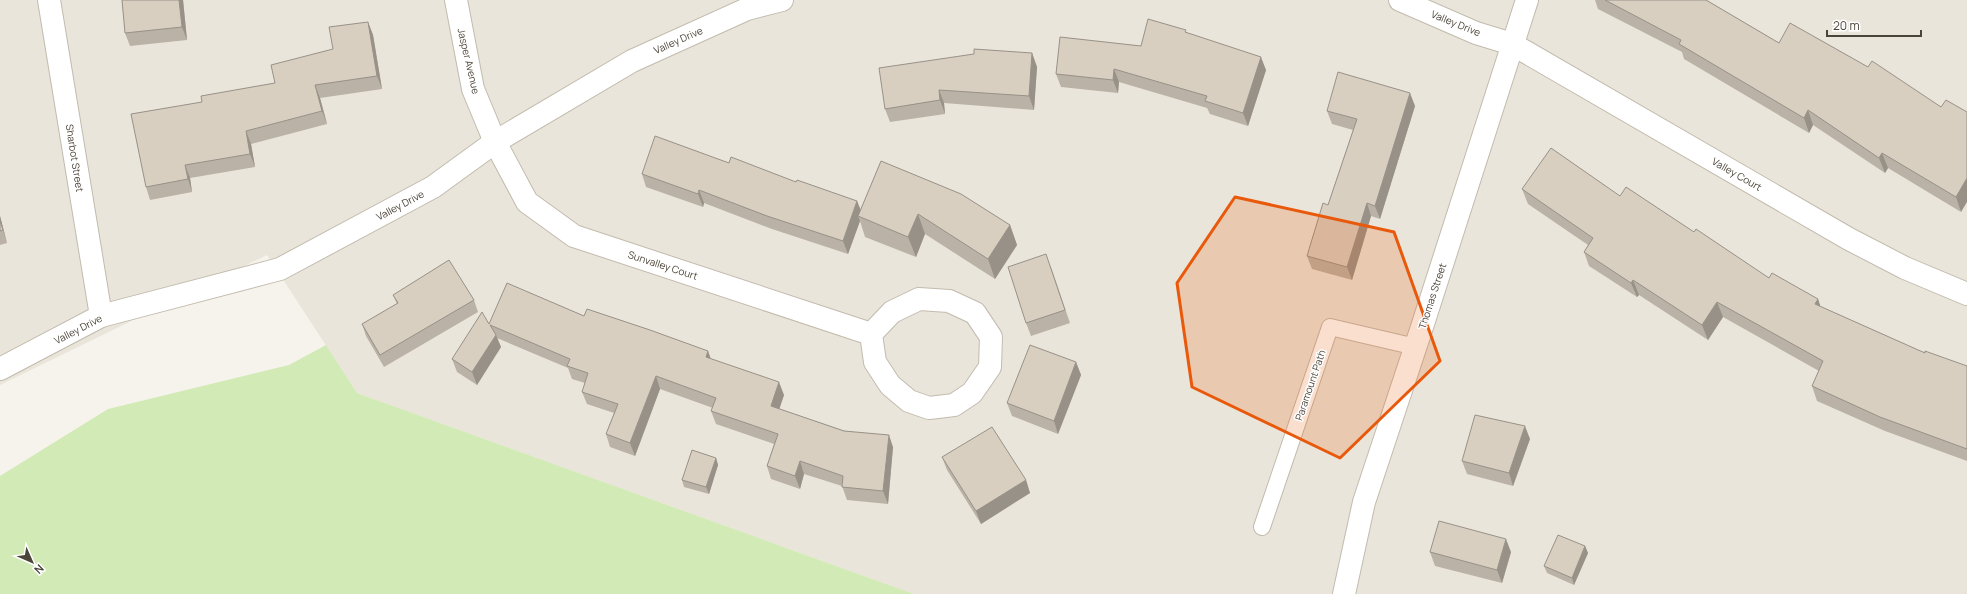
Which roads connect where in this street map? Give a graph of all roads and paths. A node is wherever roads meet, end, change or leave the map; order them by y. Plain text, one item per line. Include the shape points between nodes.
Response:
1 (49, 0) edge
2 (456, 0) edge
3 (782, 0) edge
4 (1400, 0) edge
5 (1527, 0) edge
6 (1512, 44) junction
7 (495, 142) junction
8 (1967, 294) edge
9 (100, 316) junction
10 (871, 334) junction
11 (1416, 346) junction
12 (0, 369) edge
13 (1262, 527) dead end
14 (1344, 594) edge

1 - 9 street, Sharbot Street
2 - 7 street, Jasper Avenue via 473,89
3 - 7 street, Valley Drive via 747,9 632,61
4 - 6 street, Valley Drive
5 - 6 street, Thomas Street
6 - 8 street, Valley Court via 1850,239 1905,268
6 - 11 street, Thomas Street
7 - 9 street, Valley Drive via 433,187 280,269
7 - 10 street, Sunvalley Court via 527,202 574,236
9 - 12 street, Valley Drive
10 - 10 street via 875,362 890,385 909,401 929,408 954,405 972,393 990,367 991,337 975,313 949,301 919,299 892,312
11 - 13 lane, Paramount Path via 1330,327
11 - 14 street, Thomas Street via 1364,502

